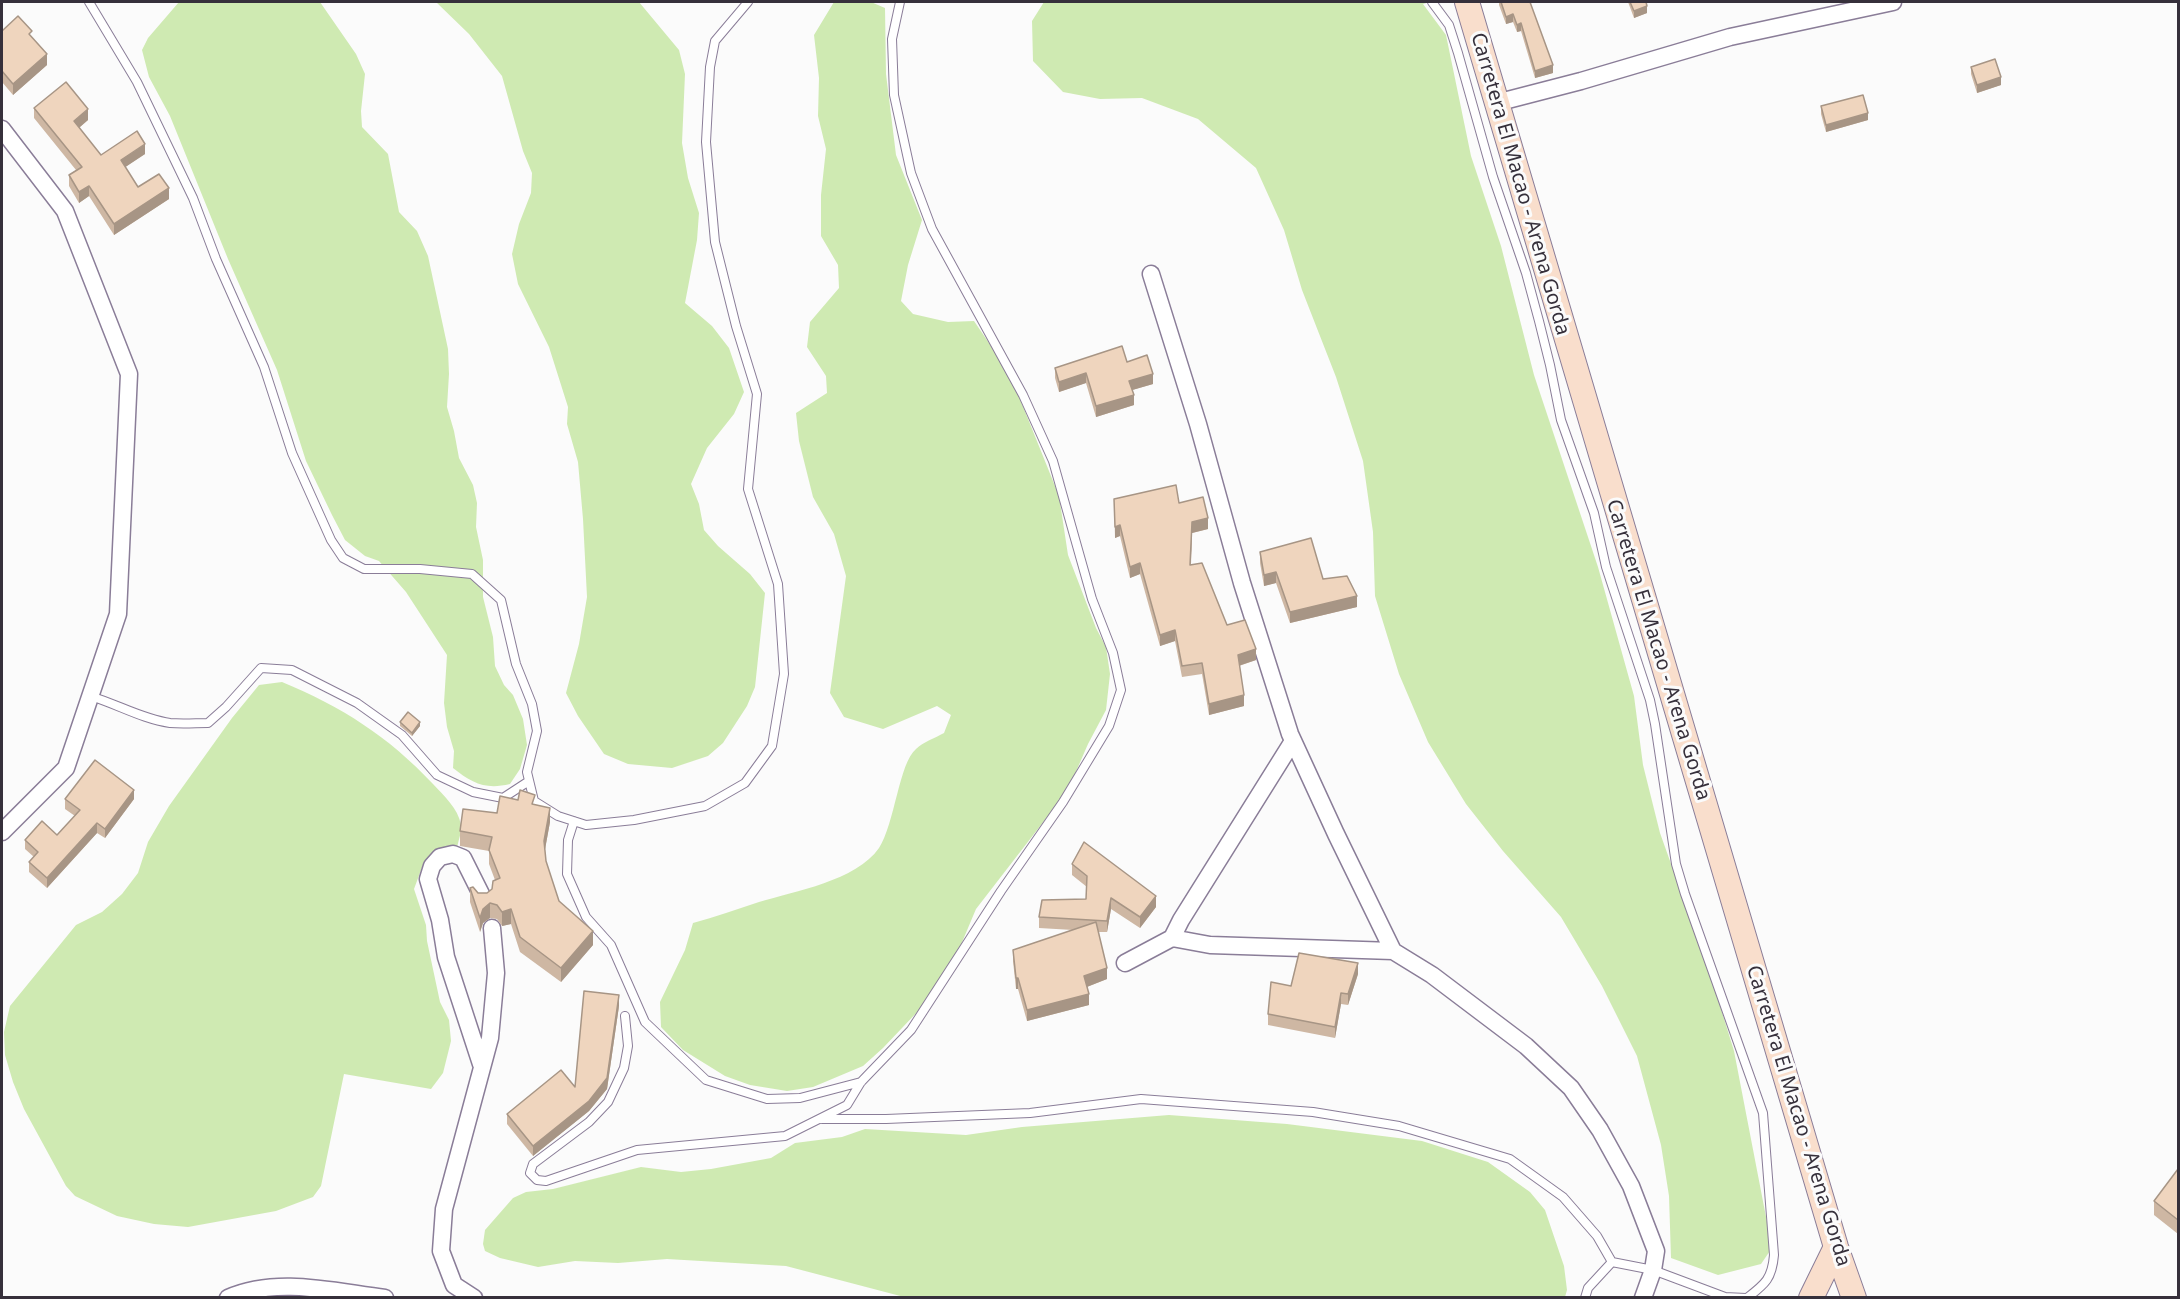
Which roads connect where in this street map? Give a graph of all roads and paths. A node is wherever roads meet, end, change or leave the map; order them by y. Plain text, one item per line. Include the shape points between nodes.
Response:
1 (89, 2) edge
2 (748, 2) edge
3 (900, 2) edge
4 (1432, 2) edge
5 (1470, 2) edge
6 (1893, 2) edge
7 (1496, 104) junction
8 (2, 129) edge
9 (1151, 274) dead end
10 (90, 696) junction
11 (1293, 741) junction
12 (529, 781) junction
13 (574, 821) junction
14 (2, 832) edge
15 (483, 898) edge
16 (492, 928) dead end
17 (1172, 938) junction
18 (1393, 951) junction
19 (1125, 963) dead end
20 (625, 1016) dead end
21 (482, 1065) junction
22 (861, 1082) junction
23 (818, 1119) junction
24 (1836, 1247) junction
25 (1612, 1262) junction
26 (1653, 1270) junction
27 (228, 1298) edge
28 (385, 1298) edge
29 (474, 1298) edge
30 (1585, 1298) edge
31 (1643, 1298) edge
32 (1747, 1298) edge
33 (1811, 1298) edge
34 (1854, 1298) edge

1 - 12 lane via 137,82 193,198 264,367 292,453 343,558 364,569 472,574 501,600 537,731 527,772
2 - 13 lane via 715,41 706,142 715,242 757,394 748,489 778,584 784,674 772,746 746,783 705,806 634,820 586,825
3 - 22 lane via 892,39 894,95 912,173 932,229 1023,395 1053,461 1121,690 1109,726 1063,802 911,1030
4 - 32 lane via 1449,25 1458,53 1534,302 1561,420 1594,513 1606,567 1650,700 1679,874 1764,1113 1774,1256 1764,1285
5 - 7 street, Carretera El Macao - Arena Gorda
6 - 7 street via 1730,37
7 - 24 street, Carretera El Macao - Arena Gorda
8 - 10 street via 66,211 129,375 118,614
9 - 11 street
10 - 12 lane via 171,723 208,723 261,668 292,670 357,703 402,735 437,775 473,792 503,798
10 - 14 street via 66,768
11 - 17 street
11 - 18 street
12 - 13 lane via 534,801
13 - 22 lane via 568,840 567,874 586,917 611,945 645,1022 706,1080 767,1099 800,1098
15 - 21 street via 463,858 453,854 441,857 432,866 428,879 446,957
16 - 21 street via 496,973 490,1038
17 - 18 street via 1209,945
17 - 19 street
18 - 26 street via 1432,975 1526,1046 1571,1088 1631,1185 1656,1251
20 - 23 lane via 628,1046 624,1068 608,1102 589,1122 533,1164 530,1173 537,1180 546,1181 637,1150 786,1136
21 - 29 street via 444,1209 441,1251 454,1285
22 - 23 lane via 847,1105
23 - 25 lane via 1030,1113 1141,1099 1313,1112 1399,1126 1510,1159 1563,1197 1597,1236
24 - 33 street
24 - 34 street, Carretera El Macao - Arena Gorda
25 - 26 lane
25 - 30 lane via 1587,1288
26 - 31 street
26 - 32 lane via 1725,1297
27 - 28 street via 285,1286

